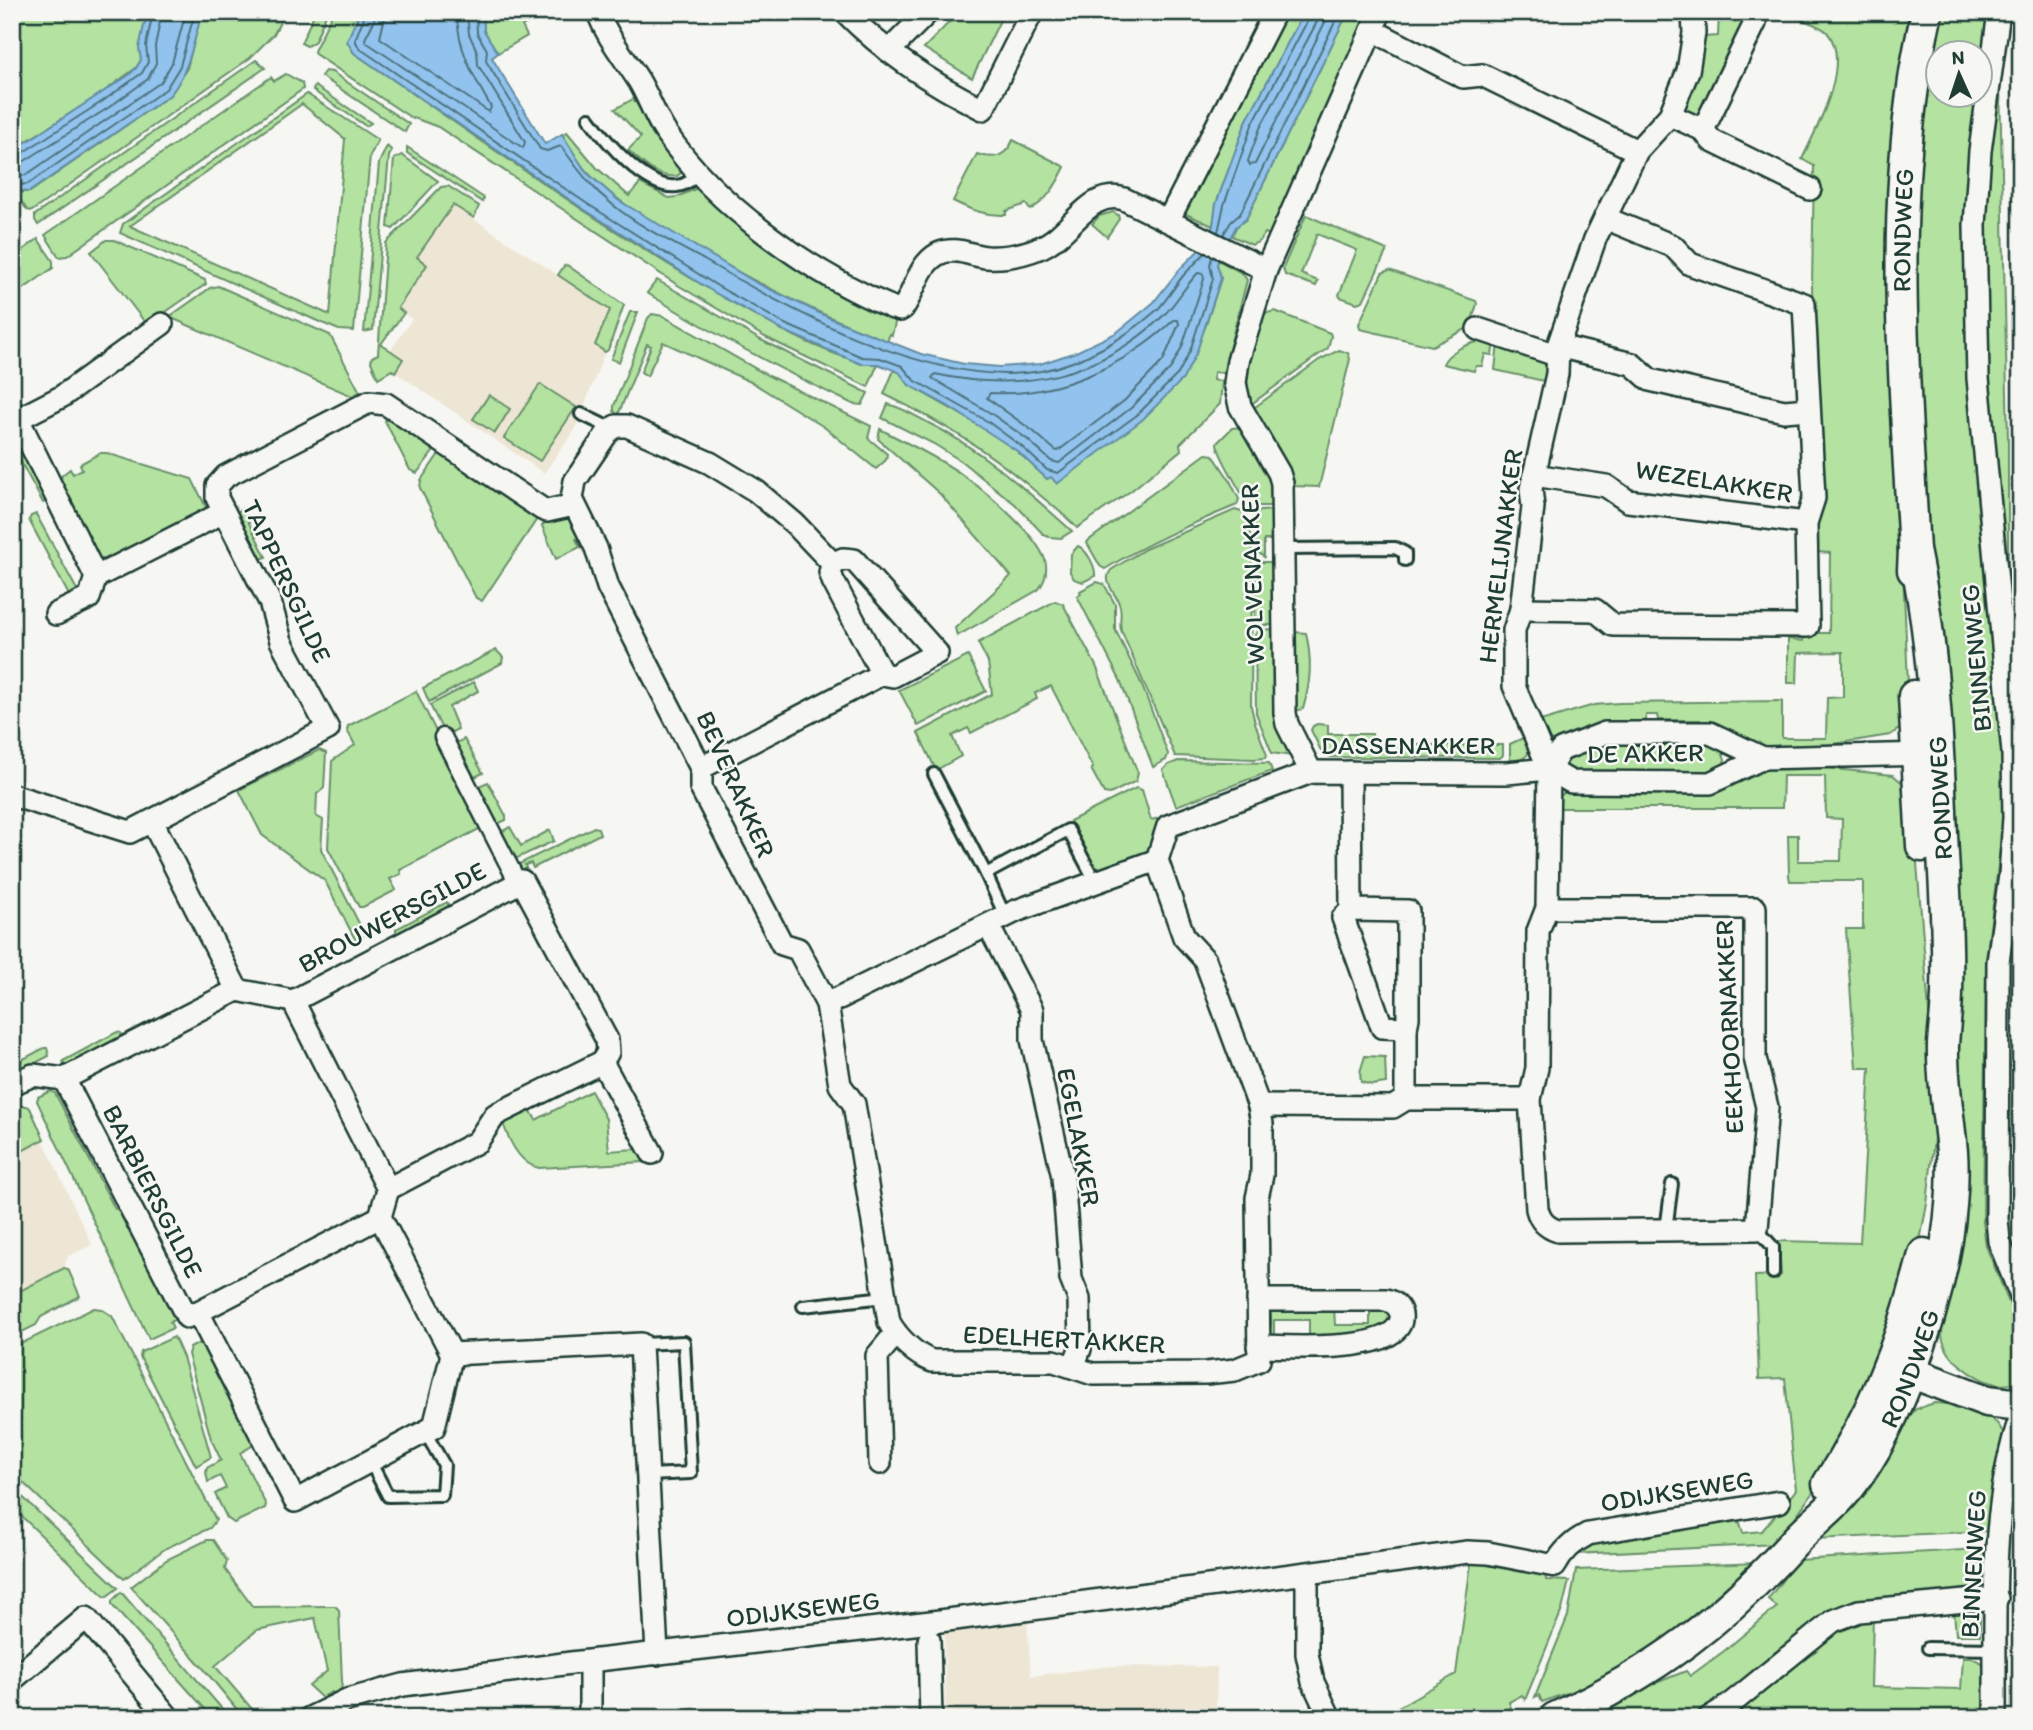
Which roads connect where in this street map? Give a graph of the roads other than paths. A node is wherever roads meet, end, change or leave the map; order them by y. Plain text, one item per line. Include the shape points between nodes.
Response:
1 (598, 12) edge
2 (845, 12) edge
3 (928, 12) edge
4 (1032, 12) edge
5 (1275, 12) edge
6 (1693, 12) edge
7 (1755, 12) edge
8 (1914, 12) edge
9 (1927, 12) edge
10 (1999, 12) edge
11 (1376, 21) edge
12 (889, 51) junction
13 (1914, 80) junction
14 (1670, 115) junction
15 (589, 118) dead end
16 (1703, 130) junction
17 (1637, 151) junction
18 (700, 173) junction
19 (1810, 189) dead end
20 (1605, 218) junction
21 (1168, 221) junction
22 (1266, 270) junction
23 (162, 324) dead end
24 (1478, 329) dead end
25 (1557, 350) junction
26 (1809, 409) junction
27 (581, 414) dead end
28 (15, 420) edge
29 (614, 427) junction
30 (1534, 475) junction
31 (574, 505) junction
32 (224, 512) junction
33 (1806, 523) junction
34 (1284, 549) junction
35 (1405, 560) dead end
36 (833, 564) junction
37 (96, 577) junction
38 (1521, 609) junction
39 (56, 614) dead end
40 (881, 674) junction
41 (443, 737) dead end
42 (1928, 754) junction
43 (1763, 758) junction
44 (701, 768) junction
45 (1549, 769) junction
46 (1311, 772) junction
47 (1350, 772) junction
48 (934, 774) dead end
49 (12, 794) edge
50 (152, 821) junction
51 (1157, 860) junction
52 (986, 874) junction
53 (1095, 881) junction
54 (520, 882) junction
55 (1547, 908) junction
56 (1351, 910) junction
57 (996, 920) junction
58 (237, 990) junction
59 (293, 1001) junction
60 (827, 1004) junction
61 (1406, 1028) junction
62 (602, 1062) junction
63 (64, 1079) junction
64 (12, 1084) edge
65 (1406, 1099) junction
66 (1530, 1099) junction
67 (1259, 1106) junction
68 (652, 1153) dead end
69 (1672, 1184) dead end
70 (388, 1189) junction
71 (380, 1217) junction
72 (1757, 1229) junction
73 (1666, 1230) junction
74 (1773, 1273) dead end
75 (2021, 1296) edge
76 (885, 1297) junction
77 (1258, 1300) junction
78 (803, 1306) dead end
79 (198, 1312) junction
80 (896, 1333) junction
81 (641, 1345) junction
82 (1258, 1346) junction
83 (452, 1354) junction
84 (1073, 1367) junction
85 (1900, 1369) junction
86 (2021, 1405) edge
87 (2021, 1416) edge
88 (425, 1432) junction
89 (370, 1461) junction
90 (880, 1463) dead end
91 (648, 1475) junction
92 (1779, 1502) dead end
93 (1307, 1574) junction
94 (1997, 1598) junction
95 (929, 1640) dead end
96 (1928, 1648) dead end
97 (1996, 1650) junction
98 (657, 1654) junction
99 (590, 1661) junction
100 (12, 1680) edge
101 (169, 1718) edge
102 (310, 1718) edge
103 (590, 1718) edge
104 (931, 1718) edge
105 (1329, 1718) edge
106 (1555, 1718) edge
107 (1709, 1718) edge
108 (1995, 1718) edge

1 - 18 street via 656,118
2 - 12 street
3 - 12 street
4 - 12 street via 983,109 949,93
5 - 21 street
6 - 14 street via 1688,71
7 - 16 street via 1755,23
8 - 13 main road, RONDWEG
9 - 13 main road, RONDWEG
10 - 75 street, BINNENWEG via 1980,151 1975,239 1978,378 2013,766 2010,875 1998,962 1997,1219 1999,1241
11 - 17 street via 1463,77 1482,75
11 - 22 street, WOLVENAKKER
13 - 42 main road, RONDWEG via 1902,283 1914,550 1911,606
14 - 16 street
14 - 17 street, HERMELIJNAKKER
15 - 18 lane via 629,163 659,184 685,184
16 - 19 street via 1712,141
17 - 20 street, HERMELIJNAKKER
18 - 21 street via 745,216 804,260 900,310 924,266 940,253 1001,257 1028,252 1053,241 1100,199 1119,197
20 - 25 street, HERMELIJNAKKER
20 - 26 street via 1673,246 1690,264 1804,304
21 - 22 street
22 - 34 street, WOLVENAKKER via 1238,361 1236,393 1281,478
23 - 28 street via 61,397
24 - 25 street
25 - 26 street via 1632,364 1650,380 1784,411
25 - 30 street, HERMELIJNAKKER via 1557,374
26 - 33 street via 1814,498
27 - 29 lane
28 - 37 street
29 - 31 street via 575,481
29 - 36 street via 627,426 731,475 776,506
30 - 33 street, WEZELAKKER via 1606,486 1628,501
30 - 38 street, HERMELIJNAKKER
31 - 32 street, TAPPERSGILDE via 542,509 386,404 373,401 220,480 216,492
31 - 44 street, BEVERAKKER via 596,548 608,587
32 - 37 street
32 - 50 street, TAPPERSGILDE via 270,602 281,641 328,730
33 - 38 street via 1808,626 1613,625 1595,610
34 - 35 lane via 1395,548 1405,553
34 - 46 street, WOLVENAKKER via 1285,713
36 - 40 street via 833,581
36 - 40 street via 854,560 937,653 893,676
37 - 39 street via 89,598
38 - 45 street, HERMELIJNAKKER via 1514,630 1514,686
40 - 44 street
41 - 54 street, BROUWERSGILDE
42 - 43 street, DE AKKER
42 - 85 main road, RONDWEG via 1933,990 1943,1048 1945,1102 1925,1248
43 - 45 street, DE AKKER via 1710,783 1571,782
43 - 45 street, DE AKKER via 1710,733 1605,733 1562,750
44 - 60 street, BEVERAKKER via 701,788 777,935 782,944 797,949
45 - 47 street, DASSENAKKER
45 - 55 street
46 - 47 street, DASSENAKKER
46 - 51 street, DASSENAKKER via 1168,826
47 - 56 street
48 - 52 lane
49 - 50 street via 130,832
50 - 58 street
51 - 53 street
51 - 67 street via 1184,937 1205,960
52 - 53 lane via 1069,830
52 - 57 lane
53 - 57 street
54 - 59 street, BROUWERSGILDE
54 - 62 street via 607,1040 608,1052
55 - 66 street via 1538,931 1537,1068
55 - 72 street, EEKHOORNAKKER via 1755,908 1755,1058 1767,1107
56 - 61 street via 1343,918 1382,1027
56 - 61 street via 1408,911
57 - 60 street
57 - 84 street, EGELAKKER via 1032,1010 1032,1041 1063,1177 1071,1279 1079,1299 1080,1349
58 - 59 street
58 - 63 street
59 - 70 street
60 - 76 street, BEVERAKKER via 840,1085 854,1104
61 - 65 street
62 - 68 street
62 - 70 street via 495,1115 477,1142
63 - 64 street via 33,1075
63 - 79 street, BARBIERSGILDE via 187,1317
65 - 66 street
65 - 67 street via 1393,1107
66 - 73 street via 1537,1209 1543,1223 1558,1231
67 - 77 street
69 - 73 lane
70 - 71 street
71 - 79 street, BARBIERSGILDE
71 - 83 street
72 - 73 street
72 - 74 lane via 1773,1247
76 - 78 lane
76 - 80 street, BEVERAKKER
77 - 82 street
77 - 82 street via 1386,1300 1396,1305 1401,1315 1392,1332 1362,1344
79 - 89 street, BARBIERSGILDE via 295,1502
80 - 84 street, EDELHERTAKKER via 932,1360 1054,1361
80 - 90 street via 877,1356
81 - 83 street
81 - 91 street
81 - 91 lane via 684,1342 691,1473
82 - 84 street, EDELHERTAKKER via 1259,1360 1235,1370 1093,1374
83 - 88 street via 435,1427
85 - 86 main road via 1987,1401
85 - 106 main road, RONDWEG via 1825,1488 1809,1526 1762,1577 1692,1638 1627,1682
87 - 94 street, BINNENWEG via 2001,1507
88 - 89 street, BARBIERSGILDE
88 - 89 lane via 444,1465 442,1495 388,1496
91 - 98 street
92 - 93 street, ODIJKSEWEG via 1588,1534 1561,1555 1555,1566 1468,1552
93 - 98 street, ODIJKSEWEG
93 - 105 street via 1307,1654
94 - 97 street, BINNENWEG
94 - 107 street via 1846,1615
95 - 104 street
96 - 97 lane
97 - 108 street, BINNENWEG
98 - 99 street, ODIJKSEWEG
99 - 102 street, ODIJKSEWEG via 403,1685 347,1700
99 - 103 street
100 - 101 street via 86,1618

